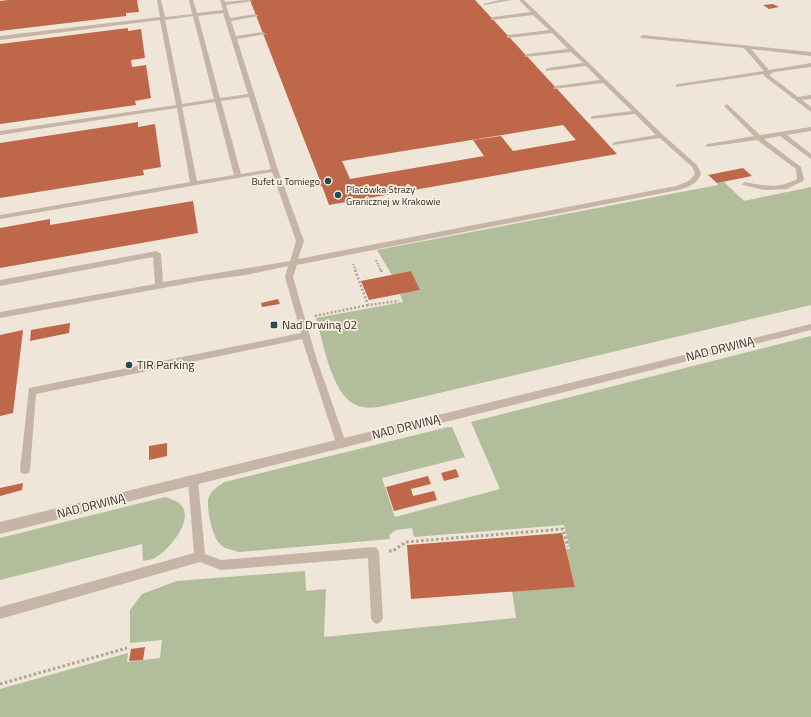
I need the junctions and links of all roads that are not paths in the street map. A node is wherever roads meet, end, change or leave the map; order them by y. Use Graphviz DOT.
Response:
graph roads {
  1 [pos="159,0"];
  2 [pos="191,0"];
  3 [pos="510,0"];
  4 [pos="521,0"];
  5 [pos="250,1"];
  6 [pos="223,2"];
  7 [pos="485,4"];
  8 [pos="226,11"];
  9 [pos="534,13"];
  10 [pos="195,14"];
  11 [pos="256,16"];
  12 [pos="162,18"];
  13 [pos="493,19"];
  14 [pos="228,20"];
  15 [pos="553,31"];
  16 [pos="263,34"];
  17 [pos="509,37"];
  18 [pos="643,37"];
  19 [pos="0,38"];
  20 [pos="234,38"];
  21 [pos="746,47"];
  22 [pos="572,50"];
  23 [pos="811,54"];
  24 [pos="527,56"];
  25 [pos="587,64"];
  26 [pos="810,66"];
  27 [pos="548,70"];
  28 [pos="768,72"];
  29 [pos="604,81"];
  30 [pos="678,86"];
  31 [pos="556,88"];
  32 [pos="252,95"];
  33 [pos="811,97"];
  34 [pos="797,99"];
  35 [pos="218,100"];
  36 [pos="178,106"];
  37 [pos="727,106"];
  38 [pos="811,110"];
  39 [pos="636,112"];
  40 [pos="593,118"];
  41 [pos="811,129"];
  42 [pos="0,133"];
  43 [pos="782,134"];
  44 [pos="661,136"];
  45 [pos="759,138"];
  46 [pos="615,144"];
  47 [pos="708,146"];
  48 [pos="811,157"];
  49 [pos="275,170"];
  50 [pos="238,177"];
  51 [pos="194,184"];
  52 [pos="745,184"];
  53 [pos="0,217"];
  54 [pos="293,262"];
  55 [pos="0,283"];
  56 [pos="159,286"];
  57 [pos="0,315"];
  58 [pos="811,326"];
  59 [pos="306,335"];
  60 [pos="341,443"];
  61 [pos="25,470"];
  62 [pos="193,480"];
  63 [pos="0,528"];
  64 [pos="200,557"];
  65 [pos="0,613"];
  66 [pos="377,618"];
  1 -- 12 [label="lane"];
  2 -- 10 [label="lane"];
  3 -- 7 [label="lane"];
  4 -- 9 [label="lane"];
  5 -- 6 [label="lane"];
  6 -- 8 [label="lane"];
  8 -- 10 [label="lane"];
  8 -- 14 [label="lane"];
  9 -- 13 [label="lane"];
  9 -- 15 [label="lane"];
  10 -- 12 [label="lane"];
  10 -- 35 [label="lane"];
  11 -- 14 [label="lane"];
  12 -- 19 [label="lane"];
  12 -- 36 [label="lane"];
  14 -- 20 [label="lane"];
  15 -- 17 [label="lane"];
  15 -- 22 [label="lane"];
  16 -- 20 [label="lane"];
  18 -- 21 [label="lane"];
  20 -- 32 [label="lane"];
  21 -- 23 [label="lane"];
  21 -- 28 [label="lane"];
  22 -- 24 [label="lane"];
  22 -- 25 [label="lane"];
  25 -- 27 [label="lane"];
  25 -- 29 [label="lane"];
  26 -- 28 [label="lane"];
  28 -- 30 [label="lane"];
  28 -- 34 [label="lane"];
  29 -- 31 [label="lane"];
  29 -- 39 [label="lane"];
  32 -- 35 [label="lane"];
  32 -- 49 [label="lane"];
  33 -- 34 [label="lane"];
  34 -- 38 [label="lane"];
  35 -- 36 [label="lane"];
  35 -- 50 [label="lane"];
  36 -- 42 [label="lane"];
  36 -- 51 [label="lane"];
  37 -- 45 [label="lane"];
  39 -- 40 [label="lane"];
  39 -- 44 [label="lane"];
  41 -- 43 [label="lane"];
  43 -- 45 [label="lane"];
  43 -- 48 [label="lane"];
  44 -- 46 [label="lane"];
  44 -- 54 [label="lane"];
  45 -- 47 [label="lane"];
  45 -- 52 [label="lane"];
  49 -- 50 [label="lane"];
  49 -- 54 [label="lane"];
  50 -- 51 [label="lane"];
  51 -- 53 [label="lane"];
  54 -- 56 [label="lane"];
  54 -- 59 [label="lane"];
  55 -- 56 [label="lane"];
  56 -- 57 [label="lane"];
  58 -- 60 [label="street, NAD DRWINĄ"];
  59 -- 60 [label="lane"];
  59 -- 61 [label="lane"];
  60 -- 62 [label="street, NAD DRWINĄ"];
  62 -- 63 [label="street, NAD DRWINĄ"];
  62 -- 64 [label="lane"];
  64 -- 65 [label="lane"];
  64 -- 66 [label="lane"];
}
